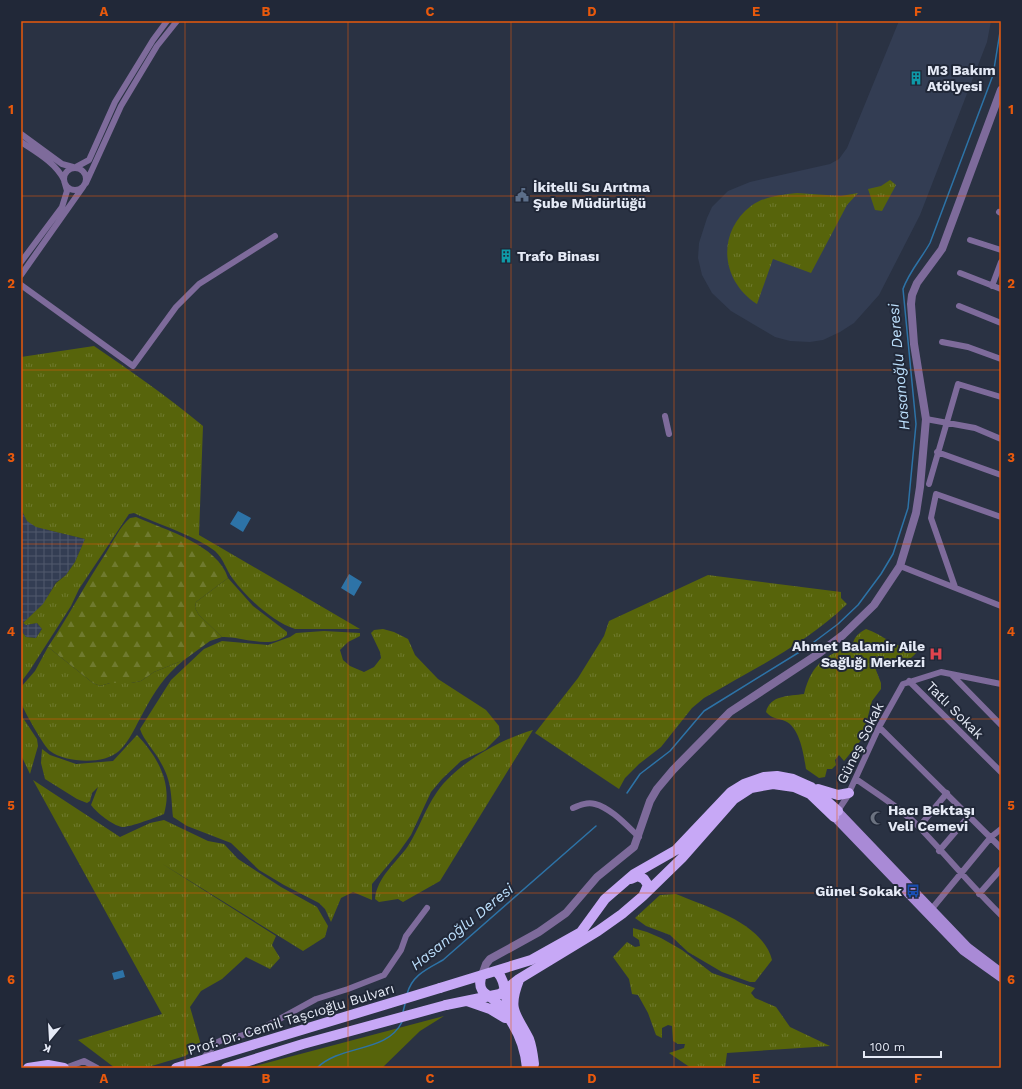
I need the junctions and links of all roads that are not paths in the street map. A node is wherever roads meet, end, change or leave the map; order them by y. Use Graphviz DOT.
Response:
graph roads {
  1 [pos="167,21"];
  2 [pos="176,21"];
  3 [pos="1001,90"];
  4 [pos="21,134"];
  5 [pos="21,142"];
  6 [pos="74,167"];
  7 [pos="64,182"];
  8 [pos="84,185"];
  9 [pos="275,236"];
  10 [pos="970,240"];
  11 [pos="1001,250"];
  12 [pos="21,262"];
  13 [pos="1001,262"];
  14 [pos="960,273"];
  15 [pos="21,275"];
  16 [pos="21,285"];
  17 [pos="992,286"];
  18 [pos="1001,289"];
  19 [pos="959,306"];
  20 [pos="1001,323"];
  21 [pos="942,342"];
  22 [pos="1001,359"];
  23 [pos="1001,397"];
  24 [pos="665,416"];
  25 [pos="926,419"];
  26 [pos="948,422"];
  27 [pos="669,434"];
  28 [pos="1001,439"];
  29 [pos="937,452"];
  30 [pos="1001,475"];
  31 [pos="928,484"];
  32 [pos="1001,517"];
  33 [pos="900,566"];
  34 [pos="955,587"];
  35 [pos="1001,606"];
  36 [pos="951,674"];
  37 [pos="909,681"];
  38 [pos="1001,684"];
  39 [pos="1001,725"];
  40 [pos="879,727"];
  41 [pos="1001,772"];
  42 [pos="856,779"];
  43 [pos="811,787"];
  44 [pos="849,793"];
  45 [pos="947,793"];
  46 [pos="573,808"];
  47 [pos="836,814"];
  48 [pos="969,816"];
  49 [pos="919,827"];
  50 [pos="1001,829"];
  51 [pos="638,837"];
  52 [pos="991,837"];
  53 [pos="1001,848"];
  54 [pos="939,851"];
  55 [pos="1001,869"];
  56 [pos="961,872"];
  57 [pos="617,889"];
  58 [pos="979,894"];
  59 [pos="643,896"];
  60 [pos="427,908"];
  61 [pos="930,911"];
  62 [pos="1001,915"];
  63 [pos="496,956"];
  64 [pos="496,972"];
  65 [pos="1001,972"];
  66 [pos="482,975"];
  67 [pos="1001,978"];
  68 [pos="519,979"];
  69 [pos="504,991"];
  70 [pos="489,996"];
  71 [pos="465,1001"];
  72 [pos="515,1022"];
  73 [pos="28,1068"];
  74 [pos="65,1068"];
  75 [pos="97,1068"];
  76 [pos="176,1068"];
  77 [pos="190,1068"];
  78 [pos="226,1068"];
  79 [pos="528,1068"];
  80 [pos="534,1068"];
  1 -- 6 [label="street"];
  2 -- 8 [label="street"];
  3 -- 25 [label="street"];
  4 -- 6 [label="street"];
  5 -- 7 [label="street"];
  6 -- 7 [label="street"];
  6 -- 8 [label="street"];
  7 -- 8 [label="street"];
  7 -- 12 [label="street"];
  8 -- 15 [label="street"];
  9 -- 16 [label="street"];
  10 -- 11 [label="street"];
  13 -- 17 [label="street"];
  14 -- 17 [label="street"];
  17 -- 18 [label="street"];
  19 -- 20 [label="street"];
  21 -- 22 [label="street"];
  23 -- 26 [label="street"];
  24 -- 27 [label="street"];
  25 -- 26 [label="street"];
  25 -- 33 [label="street"];
  26 -- 28 [label="street"];
  26 -- 29 [label="street"];
  29 -- 30 [label="street"];
  29 -- 31 [label="street"];
  32 -- 34 [label="street"];
  33 -- 34 [label="street"];
  33 -- 51 [label="street"];
  34 -- 35 [label="street"];
  36 -- 37 [label="street"];
  36 -- 38 [label="street"];
  36 -- 39 [label="street"];
  37 -- 40 [label="street, Güneş Sokak"];
  37 -- 41 [label="street, Tatlı Sokak"];
  40 -- 42 [label="street, Güneş Sokak"];
  40 -- 45 [label="street"];
  42 -- 44 [label="street, Güneş Sokak"];
  42 -- 49 [label="street"];
  43 -- 44 [label="main road"];
  43 -- 47 [label="main road"];
  43 -- 57 [label="main road"];
  44 -- 47 [label="street, Güneş Sokak"];
  45 -- 48 [label="street"];
  45 -- 49 [label="street"];
  46 -- 51 [label="street"];
  47 -- 59 [label="main road"];
  47 -- 61 [label="main road"];
  48 -- 52 [label="street"];
  48 -- 54 [label="street"];
  49 -- 54 [label="street"];
  50 -- 52 [label="street"];
  51 -- 63 [label="street"];
  52 -- 53 [label="street"];
  52 -- 56 [label="street"];
  54 -- 56 [label="street"];
  55 -- 58 [label="street"];
  56 -- 58 [label="street"];
  56 -- 61 [label="street"];
  57 -- 59 [label="main road"];
  57 -- 64 [label="main road"];
  58 -- 62 [label="street"];
  59 -- 68 [label="main road"];
  60 -- 77 [label="street"];
  61 -- 65 [label="main road"];
  61 -- 67 [label="main road"];
  63 -- 64 [label="street"];
  63 -- 66 [label="street"];
  64 -- 66 [label="main road"];
  64 -- 69 [label="main road"];
  66 -- 70 [label="main road"];
  66 -- 76 [label="main road, Prof. Dr. Cemil Taşcıoğlu Bulvarı, bridge"];
  68 -- 69 [label="main road"];
  68 -- 72 [label="main road"];
  69 -- 70 [label="main road"];
  69 -- 72 [label="main road"];
  70 -- 71 [label="main road, Prof. Dr. Cemil Taşcıoğlu Bulvarı"];
  70 -- 72 [label="main road"];
  71 -- 72 [label="main road"];
  71 -- 78 [label="main road, Prof. Dr. Cemil Taşcıoğlu Bulvarı, bridge"];
  72 -- 79 [label="main road"];
  72 -- 80 [label="main road"];
  73 -- 74 [label="main road"];
  74 -- 75 [label="street"];
}
